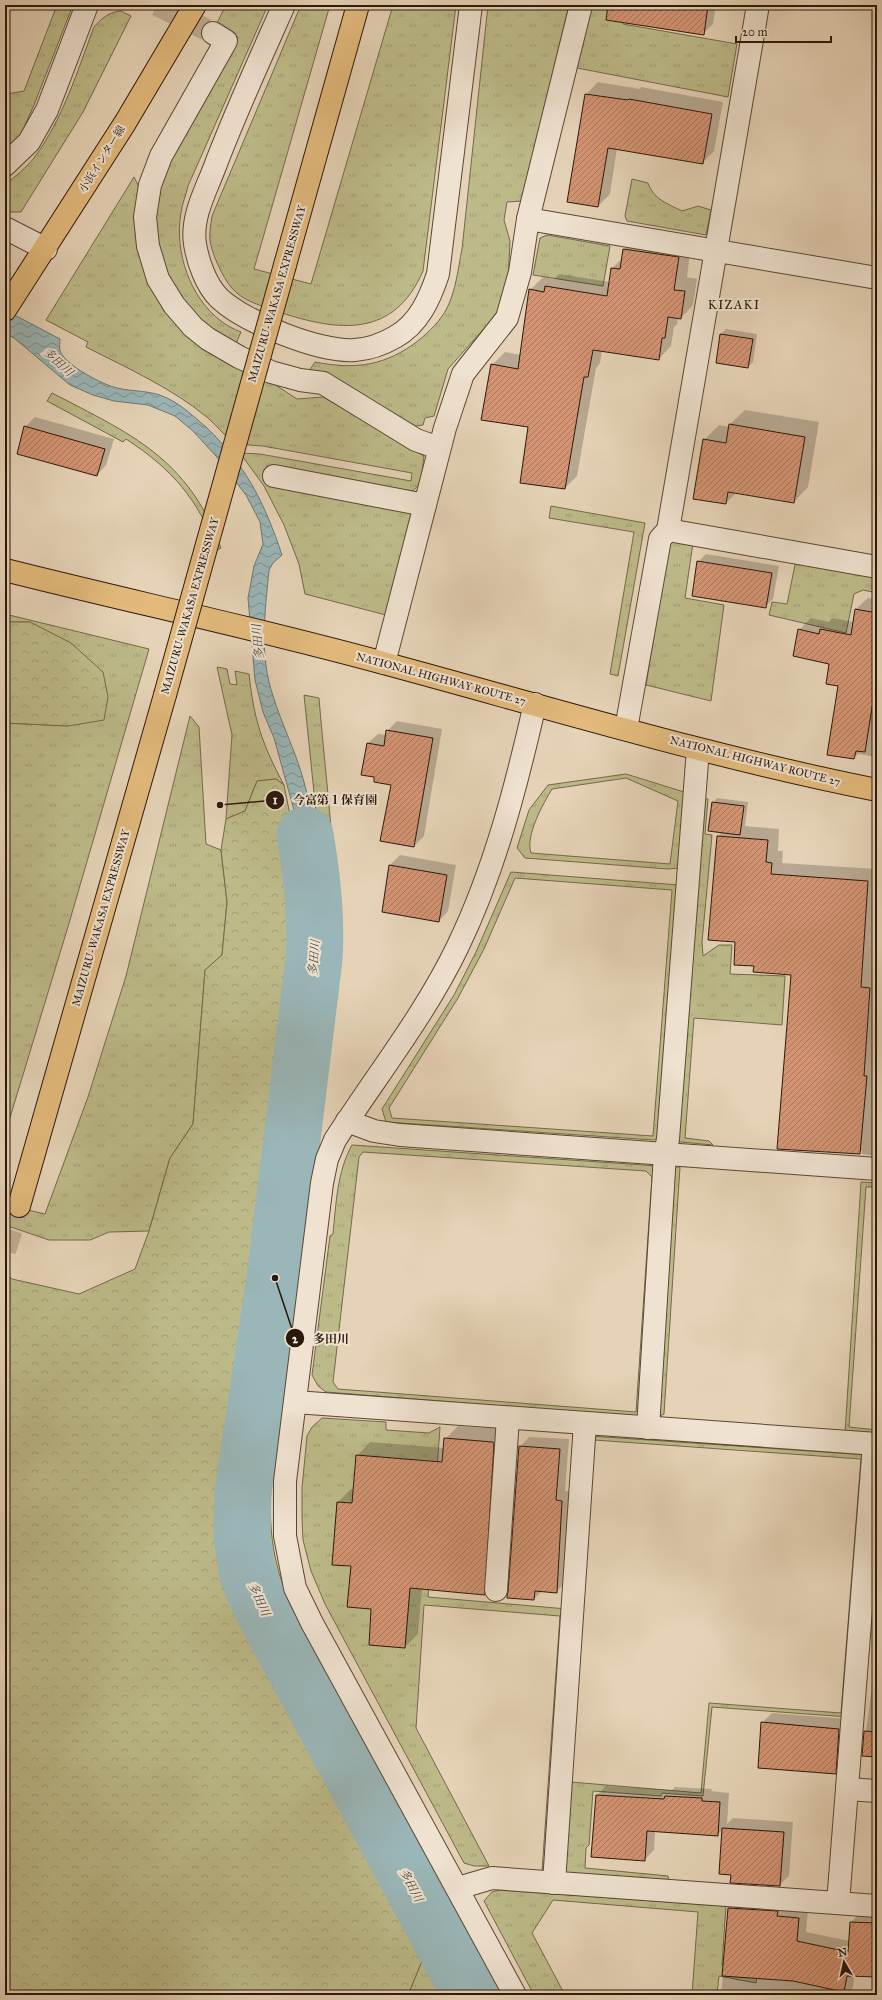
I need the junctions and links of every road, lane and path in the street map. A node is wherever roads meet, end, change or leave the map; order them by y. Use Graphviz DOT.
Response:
graph roads {
  1 [pos="87,5"];
  2 [pos="196,5"];
  3 [pos="284,5"];
  4 [pos="358,5"];
  5 [pos="470,5"];
  6 [pos="581,5"];
  7 [pos="758,5"];
  8 [pos="213,33"];
  9 [pos="5,165"];
  10 [pos="528,219"];
  11 [pos="5,228"];
  12 [pos="46,249"];
  13 [pos="716,251"];
  14 [pos="877,278"];
  15 [pos="9,304"];
  16 [pos="439,448"];
  17 [pos="274,476"];
  18 [pos="425,505"];
  19 [pos="668,530"];
  20 [pos="877,567"];
  21 [pos="5,570"];
  22 [pos="384,663"];
  23 [pos="535,704"];
  24 [pos="626,729"];
  25 [pos="698,749"];
  26 [pos="877,790"];
  27 [pos="347,1121"];
  28 [pos="665,1154"];
  29 [pos="877,1169"];
  30 [pos="19,1206"];
  31 [pos="295,1402"];
  32 [pos="508,1418"];
  33 [pos="585,1423"];
  34 [pos="648,1428"];
  35 [pos="876,1444"];
  36 [pos="496,1590"];
  37 [pos="869,1622"];
  38 [pos="847,1789"];
  39 [pos="877,1791"];
  40 [pos="554,1884"];
  41 [pos="458,1888"];
  42 [pos="838,1903"];
  43 [pos="877,1906"];
  44 [pos="515,1995"];
  1 -- 9 [label="street"];
  2 -- 12 [label="main road, 小浜インター線"];
  3 -- 5 [label="street"];
  4 -- 30 [label="main road, MAIZURU-WAKASA EXPRESSWAY, bridge"];
  6 -- 10 [label="street"];
  7 -- 13 [label="street"];
  8 -- 16 [label="street"];
  10 -- 13 [label="street"];
  10 -- 16 [label="street"];
  11 -- 12 [label="street"];
  12 -- 15 [label="main road, 小浜インター線"];
  13 -- 14 [label="street"];
  13 -- 19 [label="street"];
  16 -- 18 [label="street"];
  17 -- 18 [label="street"];
  18 -- 22 [label="street"];
  19 -- 20 [label="street"];
  19 -- 24 [label="street"];
  21 -- 22 [label="main road, NATIONAL HIGHWAY ROUTE 27"];
  22 -- 23 [label="main road, NATIONAL HIGHWAY ROUTE 27"];
  23 -- 24 [label="main road, NATIONAL HIGHWAY ROUTE 27"];
  23 -- 27 [label="street"];
  24 -- 25 [label="main road, NATIONAL HIGHWAY ROUTE 27"];
  25 -- 26 [label="main road, NATIONAL HIGHWAY ROUTE 27"];
  25 -- 28 [label="street"];
  27 -- 28 [label="street"];
  27 -- 31 [label="street"];
  28 -- 29 [label="street"];
  28 -- 34 [label="street"];
  31 -- 32 [label="street"];
  31 -- 41 [label="street"];
  32 -- 33 [label="street"];
  32 -- 36 [label="street"];
  33 -- 34 [label="street"];
  33 -- 40 [label="street"];
  34 -- 35 [label="street"];
  35 -- 37 [label="street"];
  37 -- 38 [label="street"];
  38 -- 39 [label="street"];
  38 -- 42 [label="street"];
  40 -- 41 [label="street"];
  40 -- 42 [label="street"];
  41 -- 44 [label="street"];
  42 -- 43 [label="street"];
}
